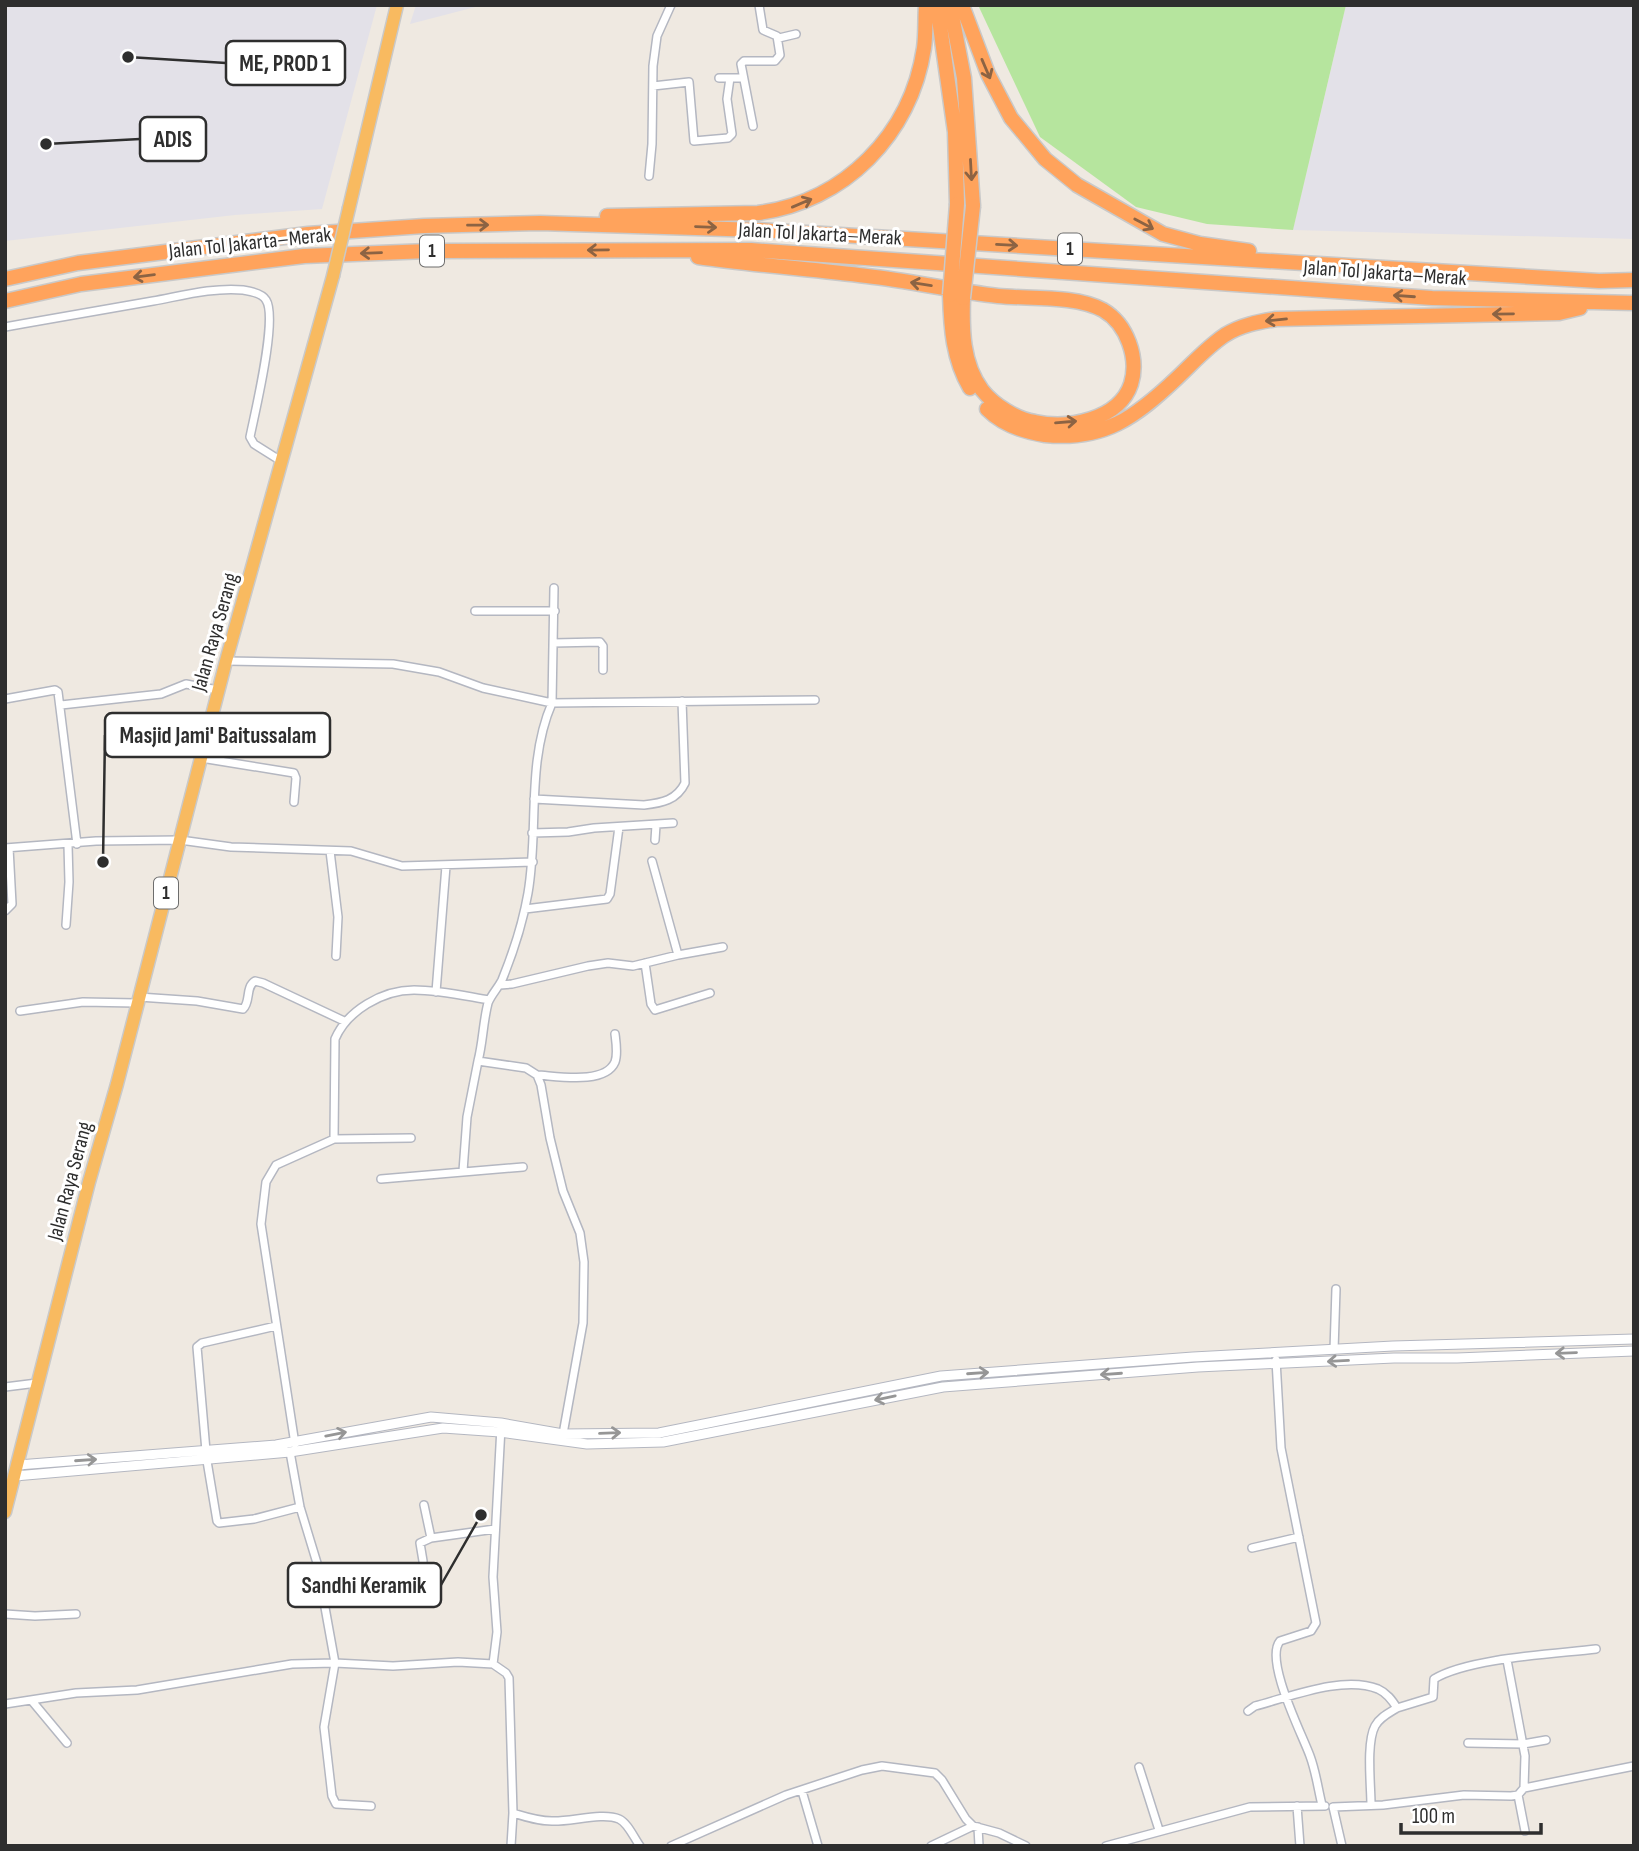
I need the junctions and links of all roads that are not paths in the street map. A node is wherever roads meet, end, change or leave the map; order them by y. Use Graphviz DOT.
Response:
graph roads {
  1 [pos="671,5"];
  2 [pos="759,5"];
  3 [pos="926,5"];
  4 [pos="937,5"];
  5 [pos="950,5"];
  6 [pos="962,5"];
  7 [pos="396,6"];
  8 [pos="796,34"];
  9 [pos="779,38"];
  10 [pos="719,78"];
  11 [pos="730,78"];
  12 [pos="743,78"];
  13 [pos="653,86"];
  14 [pos="753,126"];
  15 [pos="649,176"];
  16 [pos="540,223"];
  17 [pos="640,249"];
  18 [pos="5,279"];
  19 [pos="1634,280"];
  20 [pos="1599,281"];
  21 [pos="957,296"];
  22 [pos="5,301"];
  23 [pos="1634,303"];
  24 [pos="1595,304"];
  25 [pos="5,327"];
  26 [pos="281,461"];
  27 [pos="554,587"];
  28 [pos="475,611"];
  29 [pos="555,611"];
  30 [pos="554,643"];
  31 [pos="226,661"];
  32 [pos="603,670"];
  33 [pos="218,690"];
  34 [pos="5,699"];
  35 [pos="815,700"];
  36 [pos="682,701"];
  37 [pos="552,702"];
  38 [pos="61,705"];
  39 [pos="201,758"];
  40 [pos="534,799"];
  41 [pos="294,802"];
  42 [pos="673,823"];
  43 [pos="656,825"];
  44 [pos="619,827"];
  45 [pos="532,833"];
  46 [pos="180,839"];
  47 [pos="656,840"];
  48 [pos="78,844"];
  49 [pos="68,845"];
  50 [pos="7,848"];
  51 [pos="330,851"];
  52 [pos="652,861"];
  53 [pos="533,862"];
  54 [pos="446,866"];
  55 [pos="526,909"];
  56 [pos="5,911"];
  57 [pos="66,925"];
  58 [pos="723,947"];
  59 [pos="678,955"];
  60 [pos="336,956"];
  61 [pos="645,963"];
  62 [pos="500,985"];
  63 [pos="436,992"];
  64 [pos="710,993"];
  65 [pos="137,1000"];
  66 [pos="489,1000"];
  67 [pos="20,1011"];
  68 [pos="344,1021"];
  69 [pos="615,1034"];
  70 [pos="478,1061"];
  71 [pos="537,1075"];
  72 [pos="411,1138"];
  73 [pos="334,1139"];
  74 [pos="523,1167"];
  75 [pos="463,1171"];
  76 [pos="381,1179"];
  77 [pos="1336,1289"];
  78 [pos="276,1326"];
  79 [pos="1634,1339"];
  80 [pos="1334,1350"];
  81 [pos="1634,1351"];
  82 [pos="1275,1353"];
  83 [pos="1276,1364"];
  84 [pos="37,1383"];
  85 [pos="5,1387"];
  86 [pos="410,1420"];
  87 [pos="501,1428"];
  88 [pos="411,1431"];
  89 [pos="563,1434"];
  90 [pos="294,1449"];
  91 [pos="207,1456"];
  92 [pos="16,1471"];
  93 [pos="424,1505"];
  94 [pos="300,1507"];
  95 [pos="5,1512"];
  96 [pos="495,1529"];
  97 [pos="1299,1537"];
  98 [pos="432,1538"];
  99 [pos="1252,1548"];
  100 [pos="423,1561"];
  101 [pos="5,1614"];
  102 [pos="76,1614"];
  103 [pos="1596,1649"];
  104 [pos="1507,1660"];
  105 [pos="335,1663"];
  106 [pos="493,1664"];
  107 [pos="1287,1698"];
  108 [pos="32,1701"];
  109 [pos="5,1704"];
  110 [pos="1397,1708"];
  111 [pos="1248,1711"];
  112 [pos="1546,1740"];
  113 [pos="67,1743"];
  114 [pos="1468,1743"];
  115 [pos="1523,1744"];
  116 [pos="1634,1766"];
  117 [pos="1139,1767"];
  118 [pos="802,1791"];
  119 [pos="1521,1792"];
  120 [pos="1322,1805"];
  121 [pos="1371,1805"];
  122 [pos="371,1806"];
  123 [pos="1297,1806"];
  124 [pos="1333,1807"];
  125 [pos="513,1813"];
  126 [pos="976,1826"];
  127 [pos="1159,1830"];
  128 [pos="1525,1831"];
  129 [pos="511,1846"];
  130 [pos="640,1846"];
  131 [pos="671,1846"];
  132 [pos="818,1846"];
  133 [pos="932,1846"];
  134 [pos="979,1846"];
  135 [pos="1026,1846"];
  136 [pos="1106,1846"];
  137 [pos="1300,1846"];
  138 [pos="1342,1846"];
  1 -- 13 [label="street"];
  2 -- 9 [label="street"];
  16 -- 3 [label="highway, one-way"];
  4 -- 21 [label="highway, bridge"];
  5 -- 21 [label="highway, one-way, bridge"];
  6 -- 20 [label="highway, one-way"];
  7 -- 26 [label="highway, Jalan Raya Serang / 1, bridge"];
  8 -- 9 [label="street"];
  9 -- 12 [label="street"];
  10 -- 11 [label="street"];
  11 -- 12 [label="street"];
  11 -- 13 [label="street"];
  12 -- 14 [label="street"];
  13 -- 15 [label="street"];
  18 -- 16 [label="highway, Jalan Tol Jakarta–Merak / 1, one-way"];
  16 -- 20 [label="highway, Jalan Tol Jakarta–Merak / 1, one-way"];
  21 -- 17 [label="highway, one-way"];
  17 -- 22 [label="highway, Jalan Tol Jakarta–Merak / 1, one-way"];
  24 -- 17 [label="highway, Jalan Tol Jakarta–Merak / 1, one-way"];
  19 -- 20 [label="highway, Jalan Tol Jakarta–Merak / 1"];
  24 -- 21 [label="highway, one-way"];
  23 -- 24 [label="highway, Jalan Tol Jakarta–Merak / 1"];
  25 -- 26 [label="street"];
  26 -- 31 [label="highway, Jalan Raya Serang / 1"];
  27 -- 29 [label="street"];
  28 -- 29 [label="street"];
  29 -- 30 [label="street"];
  30 -- 32 [label="street"];
  30 -- 37 [label="street"];
  31 -- 33 [label="highway, Jalan Raya Serang / 1"];
  31 -- 37 [label="street"];
  33 -- 38 [label="street"];
  33 -- 39 [label="highway, Jalan Raya Serang / 1"];
  34 -- 38 [label="street"];
  35 -- 36 [label="street"];
  36 -- 37 [label="street"];
  36 -- 40 [label="street"];
  37 -- 40 [label="street"];
  38 -- 48 [label="street"];
  39 -- 41 [label="street"];
  39 -- 46 [label="highway, Jalan Raya Serang / 1"];
  40 -- 45 [label="street"];
  42 -- 43 [label="street"];
  43 -- 44 [label="street"];
  43 -- 47 [label="street"];
  44 -- 45 [label="street"];
  44 -- 55 [label="street"];
  45 -- 53 [label="street"];
  46 -- 48 [label="street"];
  46 -- 51 [label="street"];
  46 -- 65 [label="highway, Jalan Raya Serang / 1"];
  48 -- 49 [label="street"];
  49 -- 50 [label="street"];
  49 -- 57 [label="street"];
  50 -- 56 [label="street"];
  51 -- 54 [label="street"];
  51 -- 60 [label="street"];
  52 -- 59 [label="street"];
  53 -- 54 [label="street"];
  53 -- 55 [label="street"];
  54 -- 63 [label="street"];
  55 -- 62 [label="street"];
  58 -- 59 [label="street"];
  59 -- 61 [label="street"];
  61 -- 62 [label="street"];
  61 -- 64 [label="street"];
  62 -- 66 [label="street"];
  63 -- 66 [label="street"];
  63 -- 68 [label="street"];
  65 -- 67 [label="street"];
  65 -- 68 [label="street"];
  65 -- 84 [label="highway, Jalan Raya Serang / 1"];
  66 -- 70 [label="street"];
  68 -- 73 [label="street"];
  69 -- 71 [label="street"];
  70 -- 71 [label="street"];
  70 -- 75 [label="street"];
  71 -- 89 [label="street"];
  72 -- 73 [label="street"];
  73 -- 78 [label="street"];
  74 -- 75 [label="street"];
  75 -- 76 [label="street"];
  77 -- 80 [label="street"];
  78 -- 90 [label="street"];
  78 -- 91 [label="street"];
  79 -- 80 [label="street"];
  80 -- 82 [label="street"];
  81 -- 83 [label="street, one-way"];
  82 -- 83 [label="street"];
  89 -- 82 [label="street, one-way"];
  83 -- 87 [label="street, one-way"];
  83 -- 97 [label="street"];
  84 -- 85 [label="street"];
  84 -- 92 [label="highway, Jalan Raya Serang / 1"];
  86 -- 87 [label="street"];
  86 -- 88 [label="street"];
  90 -- 86 [label="street, one-way"];
  87 -- 88 [label="street"];
  87 -- 89 [label="street"];
  87 -- 96 [label="street"];
  88 -- 90 [label="street"];
  90 -- 91 [label="street"];
  90 -- 94 [label="street"];
  91 -- 92 [label="street"];
  91 -- 94 [label="street"];
  92 -- 95 [label="highway, Jalan Raya Serang / 1"];
  93 -- 98 [label="street"];
  94 -- 105 [label="street"];
  96 -- 98 [label="street"];
  96 -- 106 [label="street"];
  97 -- 99 [label="street"];
  97 -- 107 [label="street"];
  98 -- 100 [label="street"];
  101 -- 102 [label="street"];
  103 -- 104 [label="street"];
  104 -- 110 [label="street"];
  104 -- 115 [label="street"];
  105 -- 106 [label="street"];
  105 -- 108 [label="street"];
  105 -- 122 [label="street"];
  106 -- 125 [label="street"];
  107 -- 110 [label="street"];
  107 -- 111 [label="street"];
  107 -- 120 [label="street"];
  108 -- 109 [label="street"];
  108 -- 113 [label="street"];
  110 -- 121 [label="street"];
  112 -- 115 [label="street"];
  114 -- 115 [label="street"];
  115 -- 119 [label="street"];
  116 -- 119 [label="street"];
  117 -- 127 [label="street"];
  118 -- 126 [label="street"];
  118 -- 131 [label="street"];
  118 -- 132 [label="street"];
  119 -- 121 [label="street"];
  119 -- 128 [label="street"];
  120 -- 123 [label="street"];
  120 -- 124 [label="street"];
  121 -- 124 [label="street"];
  123 -- 127 [label="street"];
  123 -- 137 [label="street"];
  124 -- 138 [label="street"];
  125 -- 129 [label="street"];
  125 -- 130 [label="street"];
  126 -- 133 [label="street"];
  126 -- 134 [label="street"];
  126 -- 135 [label="street"];
  127 -- 136 [label="street"];
}
